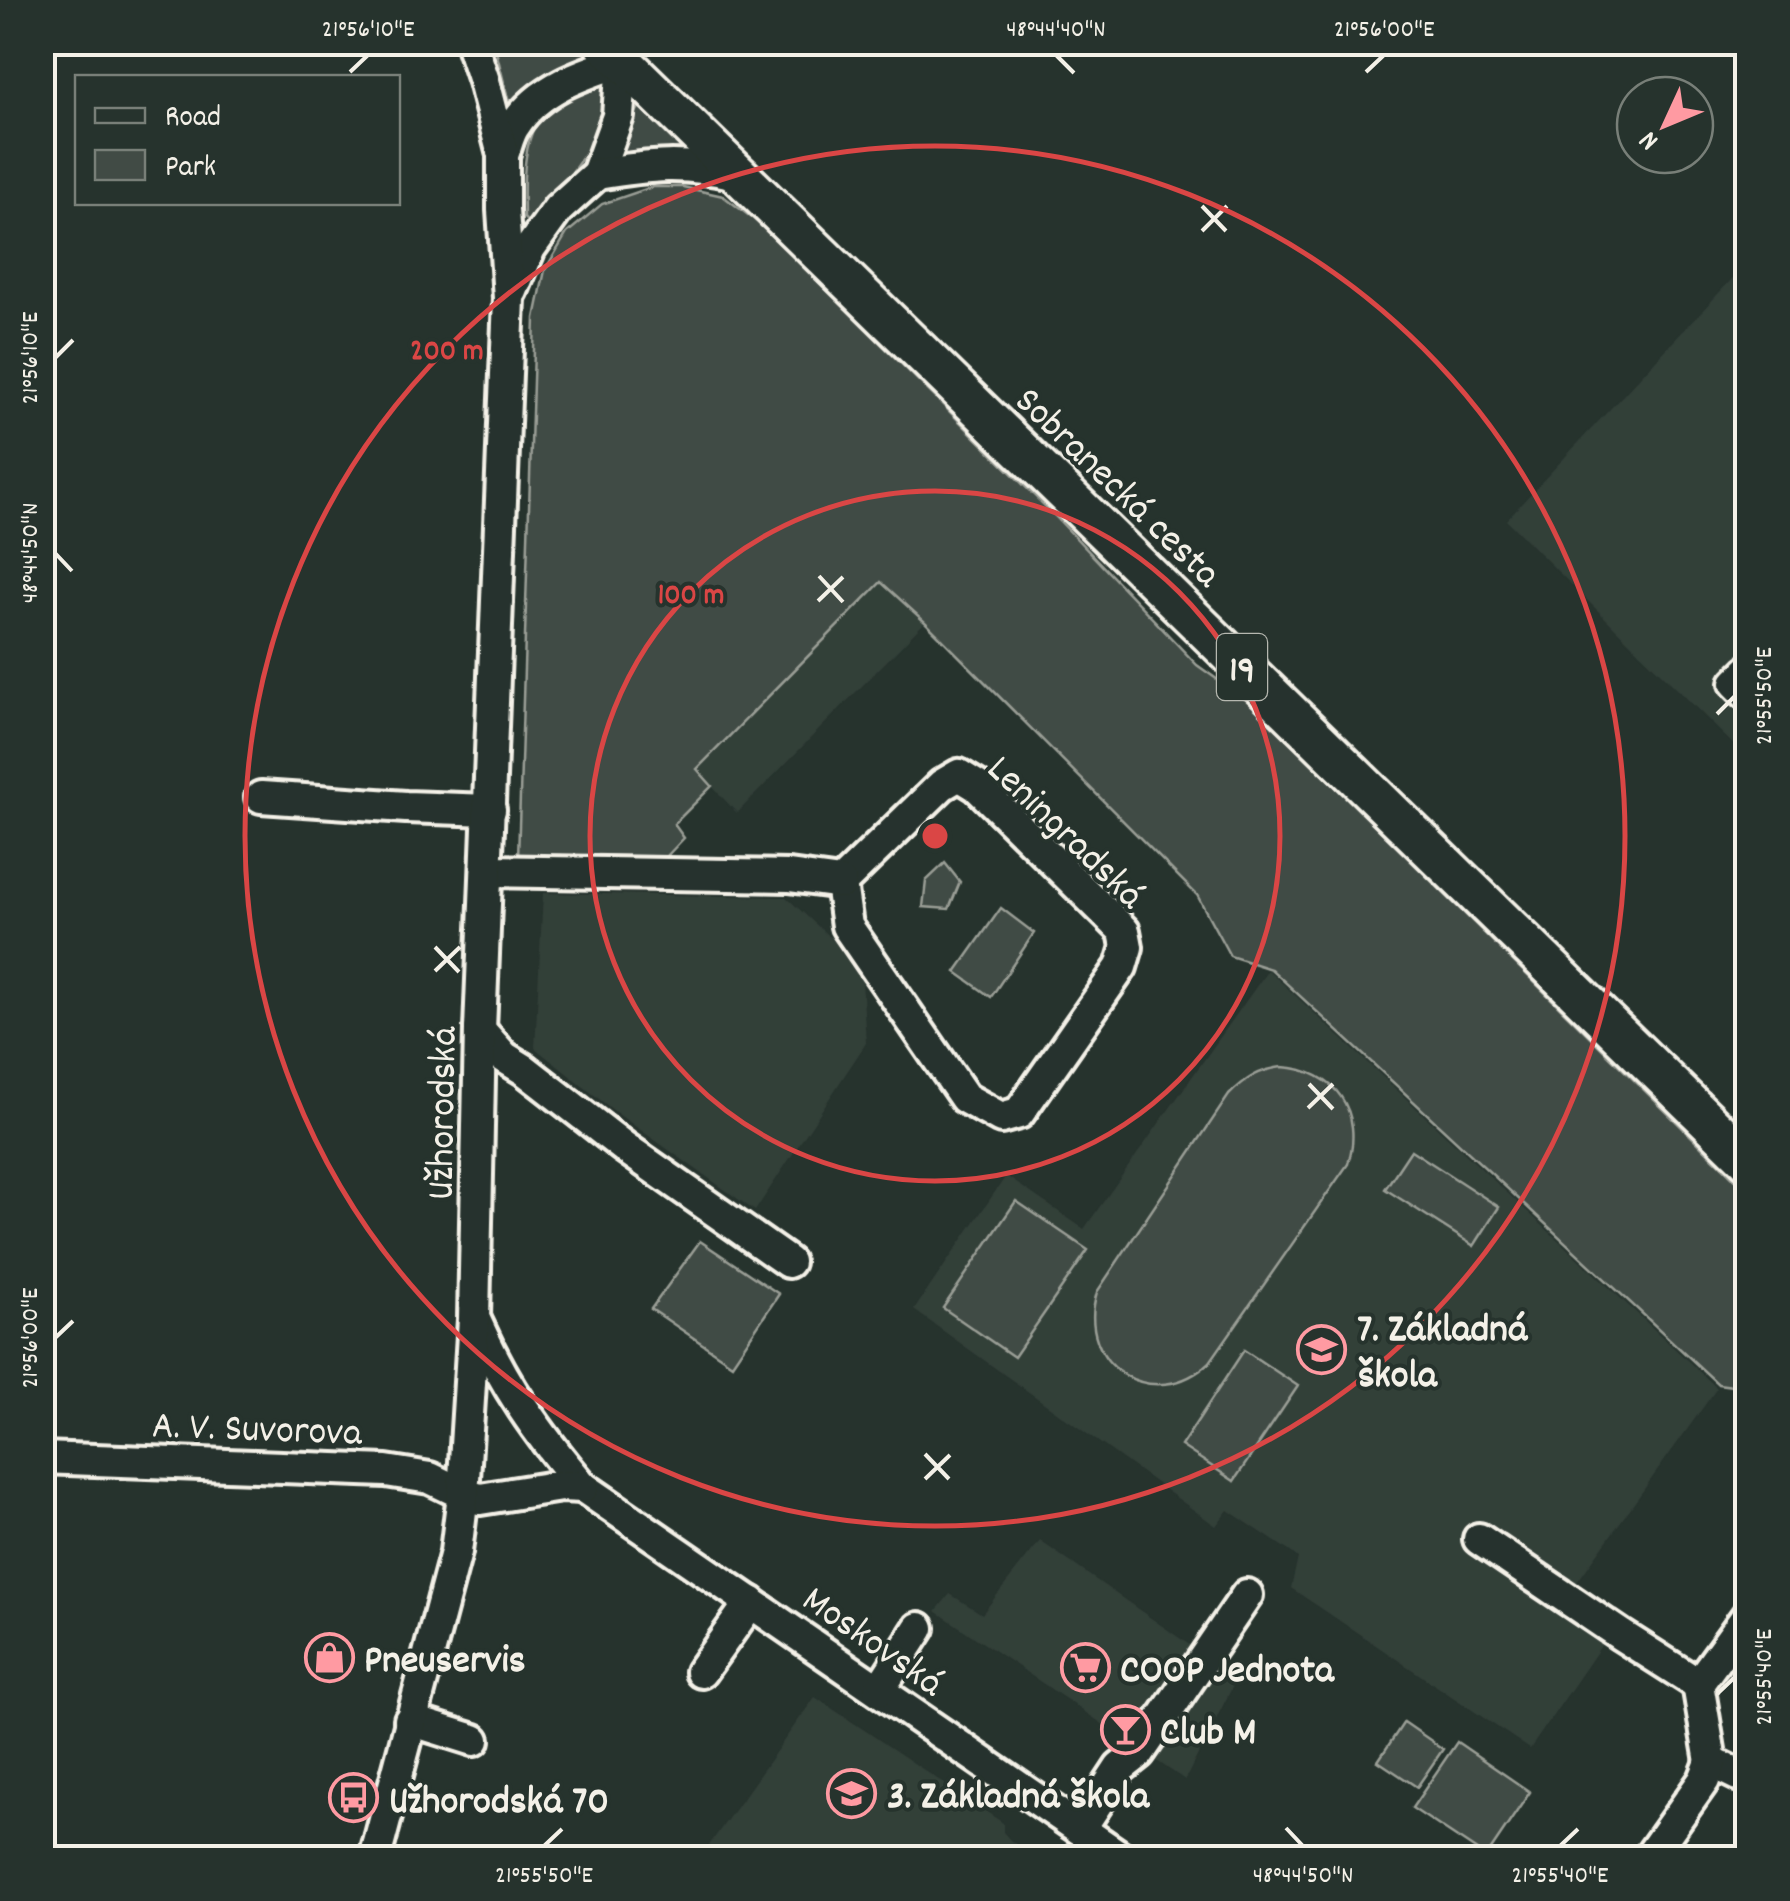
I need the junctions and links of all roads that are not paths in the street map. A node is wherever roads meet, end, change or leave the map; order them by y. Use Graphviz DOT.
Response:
graph roads {
  1 [pos="471,42"];
  2 [pos="612,52"];
  3 [pos="503,154"];
  4 [pos="597,174"];
  5 [pos="738,174"];
  6 [pos="509,298"];
  7 [pos="1748,671"];
  8 [pos="1748,694"];
  9 [pos="262,797"];
  10 [pos="490,810"];
  11 [pos="488,871"];
  12 [pos="841,883"];
  13 [pos="480,1030"];
  14 [pos="1748,1160"];
  15 [pos="788,1262"];
  16 [pos="474,1319"];
  17 [pos="42,1458"];
  18 [pos="582,1487"];
  19 [pos="463,1494"];
  20 [pos="1479,1539"];
  21 [pos="1247,1594"];
  22 [pos="751,1602"];
  23 [pos="1748,1615"];
  24 [pos="919,1628"];
  25 [pos="701,1672"];
  26 [pos="1698,1684"];
  27 [pos="879,1690"];
  28 [pos="410,1720"];
  29 [pos="474,1740"];
  30 [pos="1711,1762"];
  31 [pos="1748,1780"];
  32 [pos="1080,1829"];
  33 [pos="375,1858"];
  34 [pos="1122,1858"];
  35 [pos="1649,1858"];
  1 -- 3 [label="street, Užhorodská"];
  2 -- 3 [label="street, Užhorodská"];
  2 -- 4 [label="street, Užhorodská"];
  2 -- 5 [label="main road, Sobranecká cesta / 19"];
  3 -- 6 [label="street, Užhorodská"];
  4 -- 5 [label="street"];
  4 -- 6 [label="street, Užhorodská"];
  5 -- 14 [label="main road, Sobranecká cesta / 19"];
  6 -- 10 [label="street, Užhorodská"];
  7 -- 8 [label="street"];
  9 -- 10 [label="street"];
  10 -- 11 [label="street, Užhorodská"];
  11 -- 12 [label="street"];
  11 -- 13 [label="street, Užhorodská"];
  12 -- 12 [label="street, Leningradská"];
  13 -- 15 [label="street"];
  13 -- 16 [label="street, Užhorodská"];
  16 -- 18 [label="street, Moskovská"];
  16 -- 19 [label="street, Užhorodská"];
  17 -- 19 [label="street, A. V. Suvorova"];
  18 -- 19 [label="street"];
  18 -- 22 [label="street, Moskovská"];
  19 -- 28 [label="street, Užhorodská"];
  20 -- 26 [label="street"];
  21 -- 32 [label="street"];
  22 -- 25 [label="street"];
  22 -- 27 [label="street, Moskovská"];
  23 -- 26 [label="street"];
  24 -- 27 [label="street"];
  26 -- 30 [label="street"];
  27 -- 32 [label="street, Moskovská"];
  28 -- 29 [label="street"];
  28 -- 33 [label="street, Užhorodská"];
  30 -- 31 [label="street"];
  30 -- 35 [label="street"];
  32 -- 34 [label="street, Moskovská"];
}
